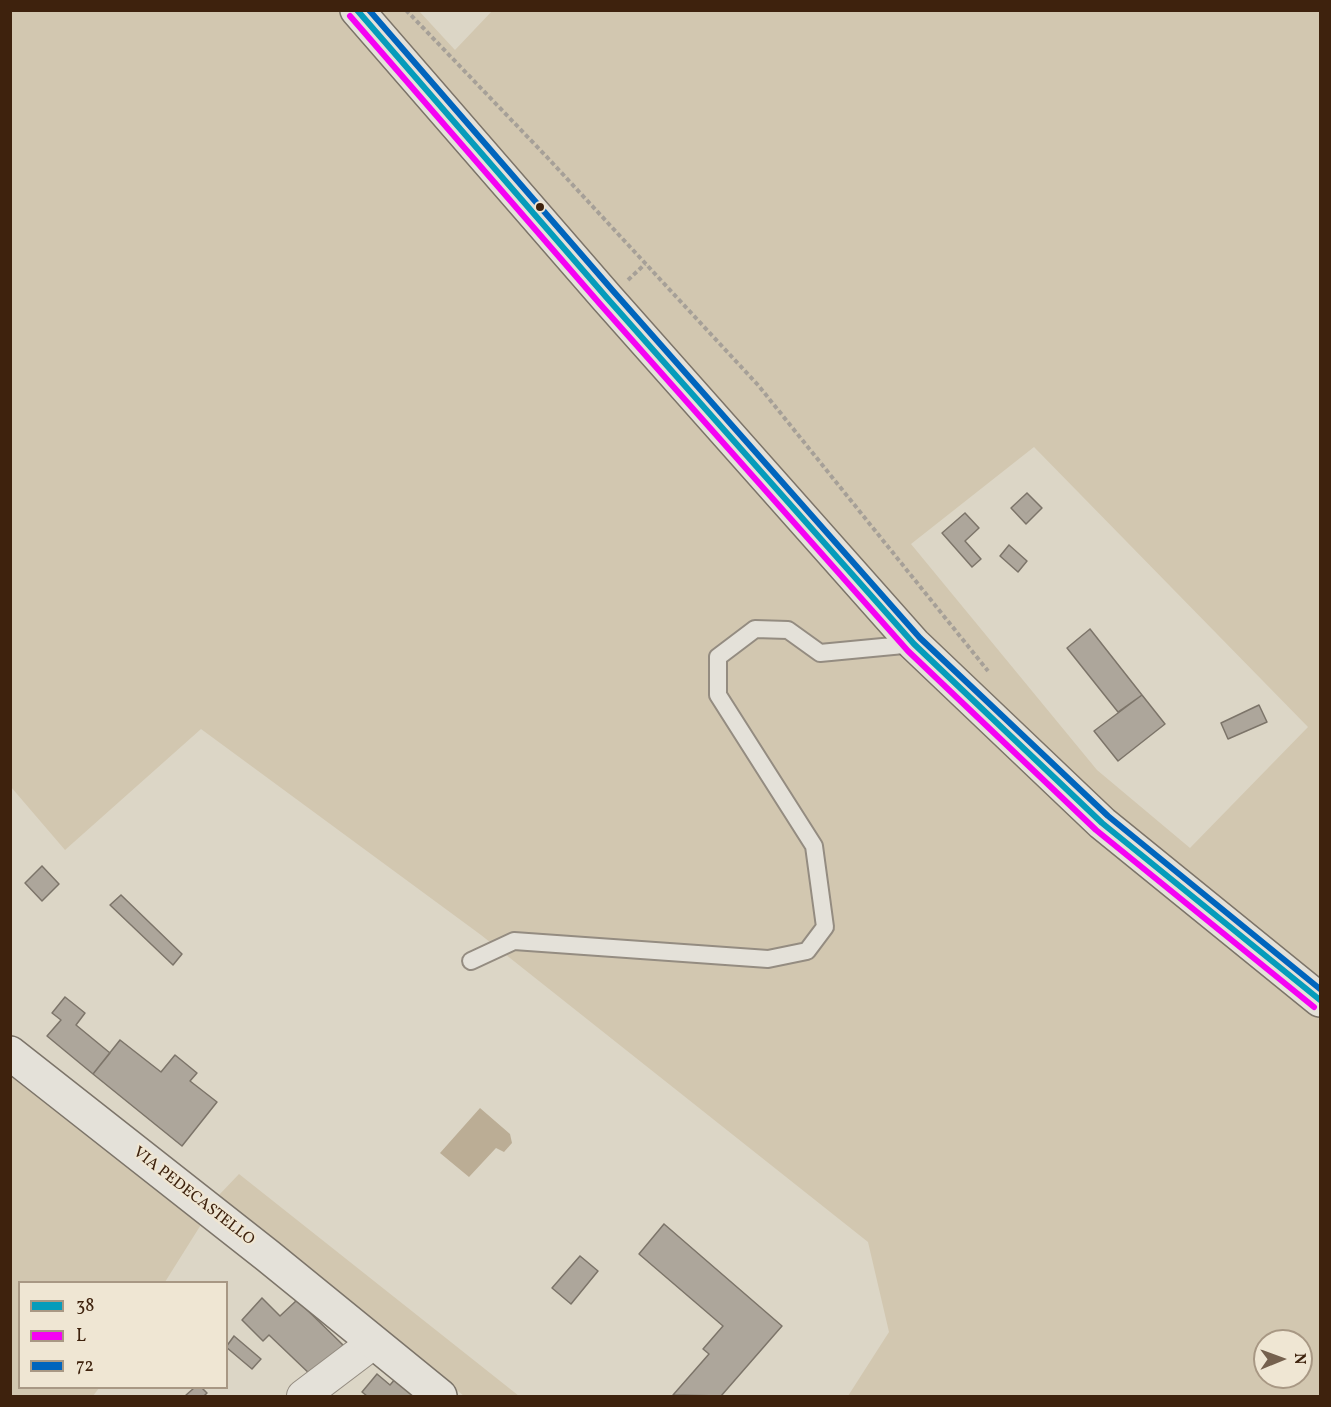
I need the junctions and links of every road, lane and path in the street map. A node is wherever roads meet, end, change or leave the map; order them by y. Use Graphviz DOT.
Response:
graph roads {
  1 [pos="357,10"];
  2 [pos="406,10"];
  3 [pos="914,644"];
  4 [pos="991,674"];
  5 [pos="471,961"];
  6 [pos="1320,1000"];
  7 [pos="10,1053"];
  8 [pos="373,1343"];
  9 [pos="303,1396"];
  10 [pos="440,1396"];
  1 -- 3 [label="main road"];
  2 -- 4 [label="path"];
  3 -- 5 [label="lane"];
  3 -- 6 [label="main road"];
  7 -- 8 [label="main road, VIA PEDECASTELLO"];
  8 -- 9 [label="street"];
  8 -- 10 [label="main road, VIA PEDECASTELLO"];
}
